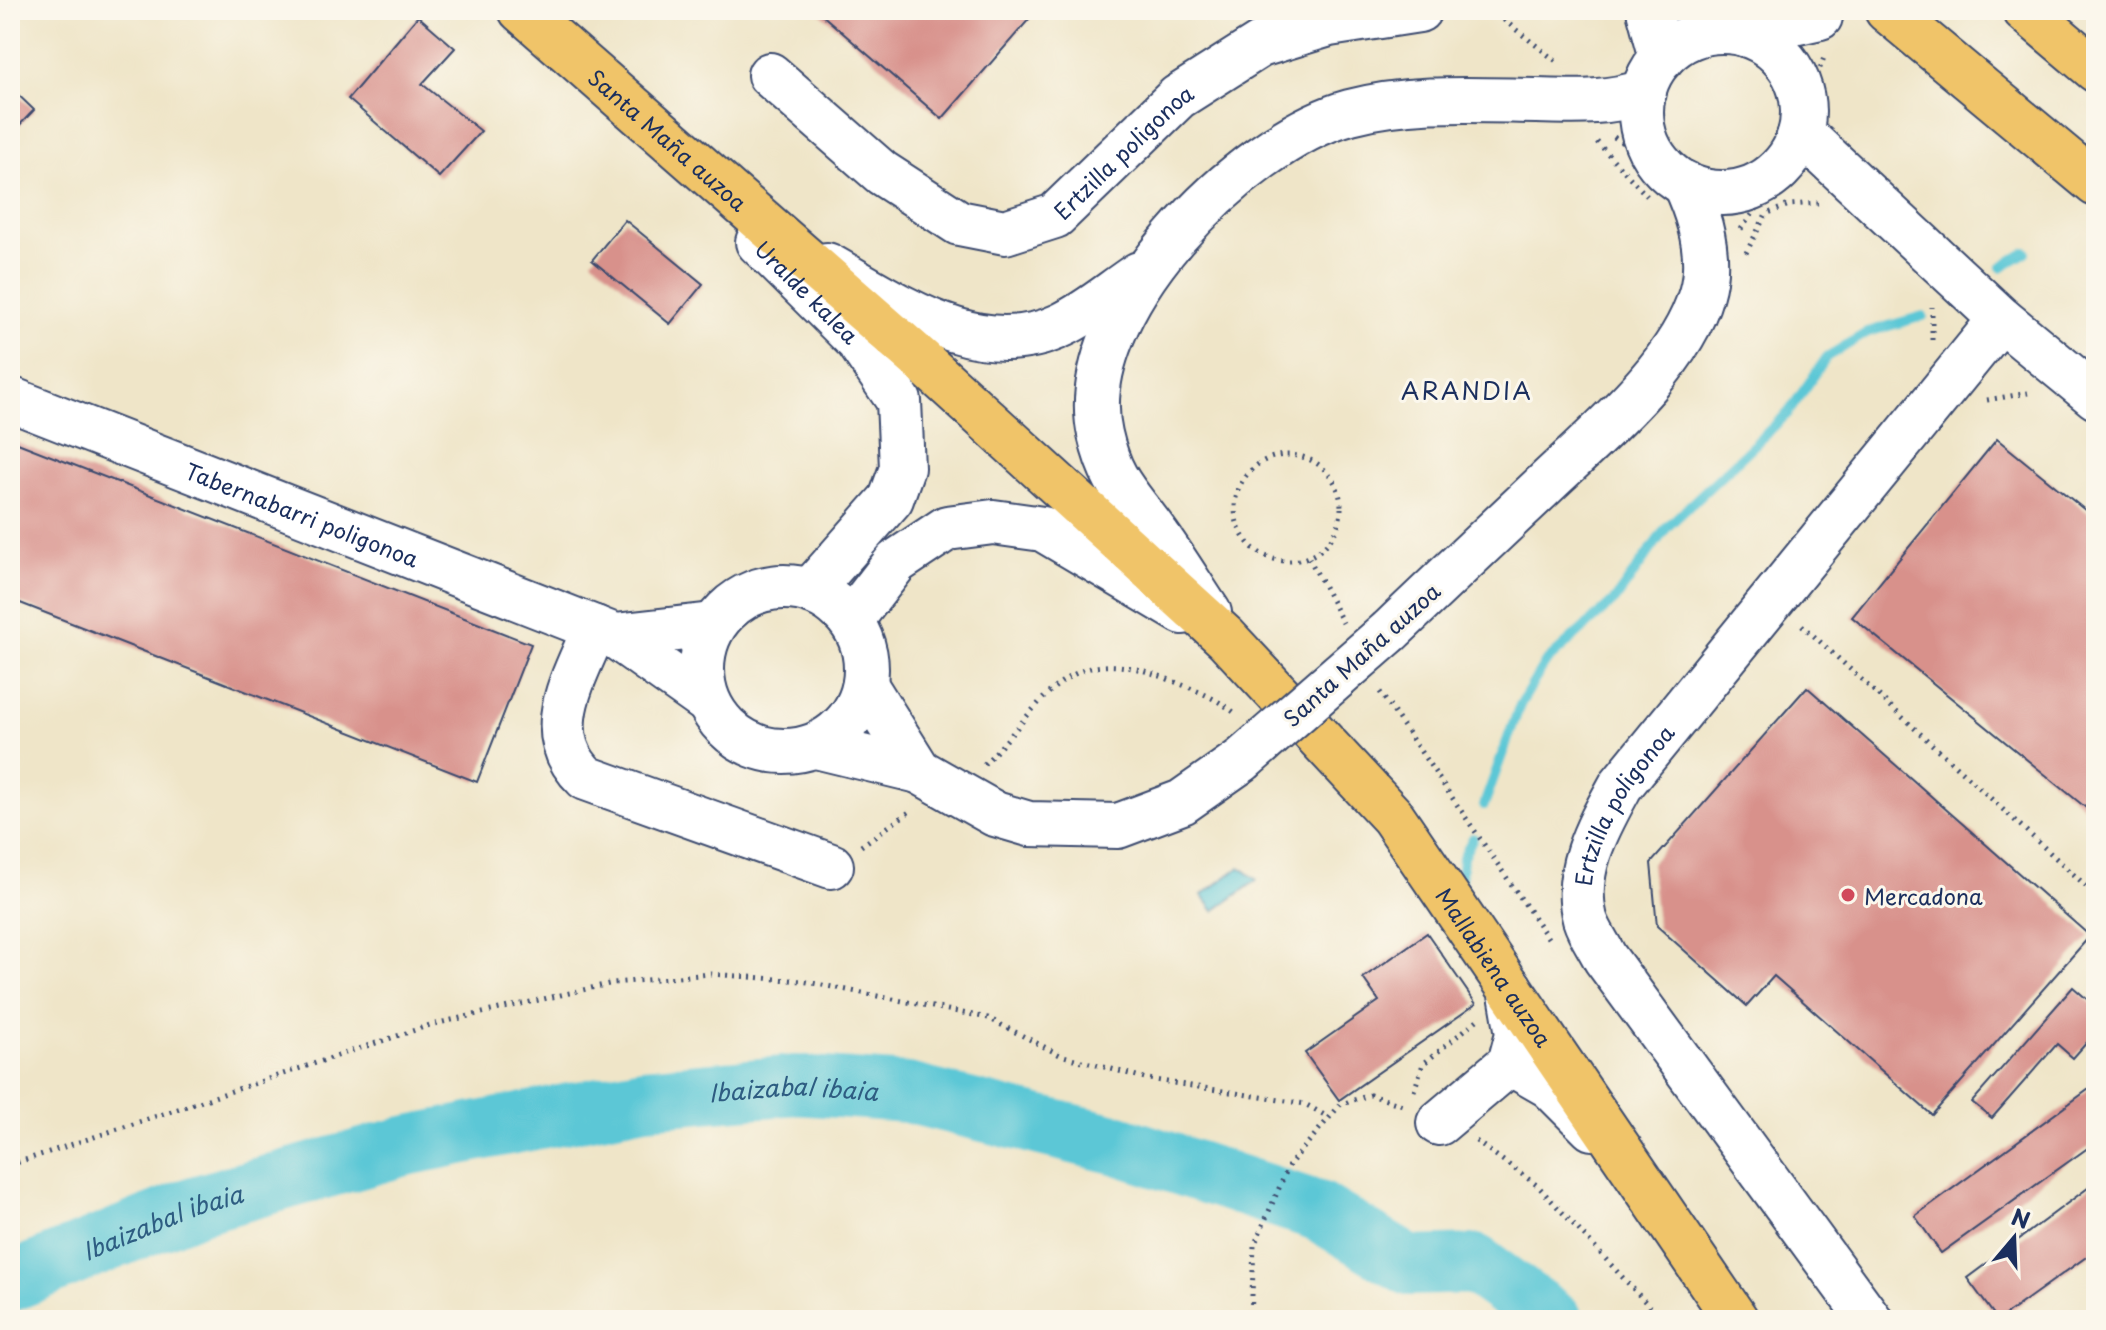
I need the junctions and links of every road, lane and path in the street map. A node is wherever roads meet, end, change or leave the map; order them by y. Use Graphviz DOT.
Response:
graph roads {
  1 [pos="1419,10"];
  2 [pos="1491,10"];
  3 [pos="1649,10"];
  4 [pos="1666,10"];
  5 [pos="1887,10"];
  6 [pos="2025,10"];
  7 [pos="535,22"];
  8 [pos="1724,34"];
  9 [pos="1827,48"];
  10 [pos="1563,66"];
  11 [pos="2096,70"];
  12 [pos="770,75"];
  13 [pos="1653,75"];
  14 [pos="1588,122"];
  15 [pos="1787,136"];
  16 [pos="1649,145"];
  17 [pos="2096,184"];
  18 [pos="1666,190"];
  19 [pos="1846,200"];
  20 [pos="789,243"];
  21 [pos="1745,255"];
  22 [pos="1148,269"];
  23 [pos="1705,279"];
  24 [pos="1931,300"];
  25 [pos="2001,319"];
  26 [pos="1931,346"];
  27 [pos="2096,397"];
  28 [pos="2039,398"];
  29 [pos="10,399"];
  30 [pos="1983,401"];
  31 [pos="1309,558"];
  32 [pos="810,591"];
  33 [pos="851,620"];
  34 [pos="1798,622"];
  35 [pos="713,625"];
  36 [pos="605,632"];
  37 [pos="1370,633"];
  38 [pos="1226,638"];
  39 [pos="865,685"];
  40 [pos="1378,686"];
  41 [pos="708,702"];
  42 [pos="1237,715"];
  43 [pos="816,746"];
  44 [pos="979,769"];
  45 [pos="919,788"];
  46 [pos="846,856"];
  47 [pos="2096,895"];
  48 [pos="1554,946"];
  49 [pos="1497,998"];
  50 [pos="1510,1063"];
  51 [pos="1424,1115"];
  52 [pos="1328,1117"];
  53 [pos="1628,1163"];
  54 [pos="10,1165"];
  55 [pos="1251,1320"];
  56 [pos="1662,1320"];
  57 [pos="1736,1320"];
  58 [pos="1870,1320"];
  1 -- 12 [label="street, Ertzilla poligonoa"];
  2 -- 10 [label="path"];
  3 -- 13 [label="street"];
  4 -- 8 [label="street"];
  5 -- 17 [label="highway"];
  6 -- 11 [label="highway"];
  7 -- 20 [label="highway, Santa Maña auzoa"];
  7 -- 32 [label="street, Uralde kalea"];
  8 -- 13 [label="street"];
  8 -- 15 [label="street"];
  9 -- 15 [label="path"];
  13 -- 14 [label="street"];
  13 -- 16 [label="street"];
  14 -- 16 [label="street"];
  14 -- 18 [label="path"];
  14 -- 22 [label="street, Santa Maña auzoa"];
  15 -- 18 [label="street"];
  15 -- 19 [label="street"];
  15 -- 23 [label="street"];
  16 -- 18 [label="street"];
  18 -- 23 [label="street, Santa Maña auzoa"];
  19 -- 21 [label="path"];
  19 -- 25 [label="street"];
  20 -- 22 [label="street, Santa Maña auzoa"];
  20 -- 38 [label="highway, Santa Maña auzoa"];
  22 -- 38 [label="street, Santa Maña auzoa"];
  23 -- 37 [label="street, Santa Maña auzoa"];
  24 -- 26 [label="path"];
  25 -- 27 [label="street"];
  25 -- 58 [label="street, Ertzilla poligonoa"];
  28 -- 30 [label="path"];
  29 -- 36 [label="street, Tabernabarri poligonoa"];
  31 -- 31 [label="path"];
  31 -- 37 [label="path"];
  32 -- 33 [label="street"];
  32 -- 35 [label="street"];
  33 -- 38 [label="street"];
  33 -- 39 [label="street"];
  34 -- 47 [label="path"];
  35 -- 36 [label="street"];
  35 -- 41 [label="street"];
  36 -- 41 [label="street"];
  36 -- 46 [label="street"];
  37 -- 45 [label="street, Santa Maña auzoa, bridge"];
  38 -- 49 [label="highway, Mallabiena auzoa"];
  39 -- 43 [label="street"];
  39 -- 45 [label="street, Santa Maña auzoa"];
  40 -- 48 [label="path"];
  41 -- 43 [label="street"];
  42 -- 44 [label="path"];
  43 -- 45 [label="street"];
  45 -- 46 [label="path"];
  49 -- 50 [label="street"];
  49 -- 51 [label="path"];
  49 -- 53 [label="highway, Mallabiena auzoa"];
  50 -- 51 [label="street"];
  50 -- 53 [label="street"];
  51 -- 52 [label="path"];
  51 -- 56 [label="path"];
  52 -- 54 [label="path"];
  52 -- 55 [label="path"];
  53 -- 57 [label="highway, Mallabiena auzoa"];
}
